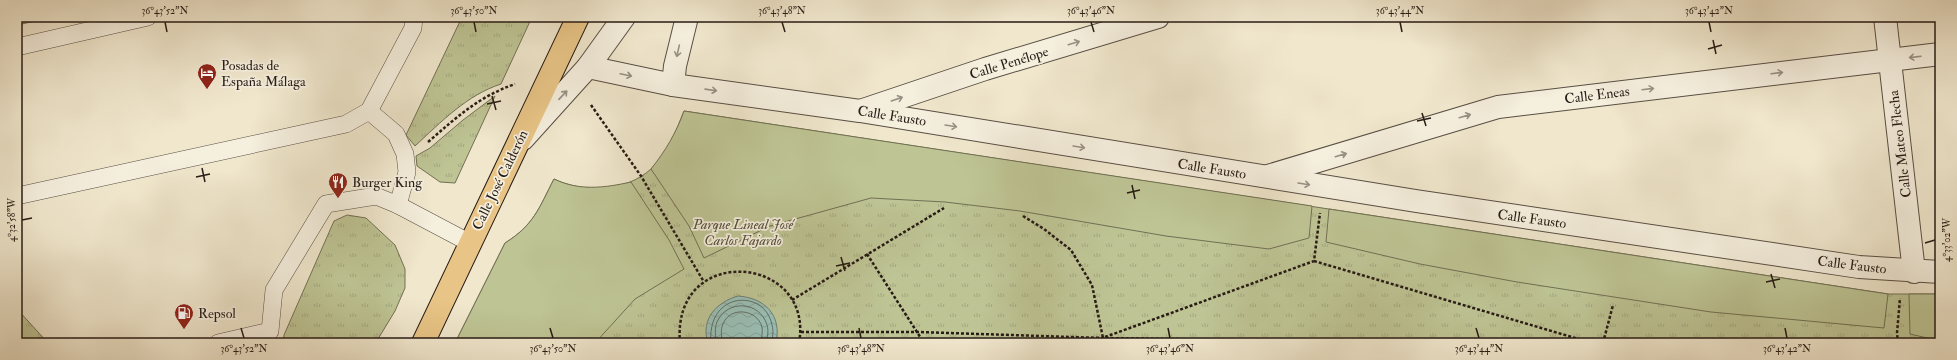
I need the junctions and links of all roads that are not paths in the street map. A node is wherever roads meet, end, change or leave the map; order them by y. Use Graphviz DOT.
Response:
graph roads {
  1 [pos="148,17"];
  2 [pos="414,17"];
  3 [pos="578,17"];
  4 [pos="624,17"];
  5 [pos="687,17"];
  6 [pos="1158,17"];
  7 [pos="1885,17"];
  8 [pos="17,47"];
  9 [pos="1940,54"];
  10 [pos="1890,60"];
  11 [pos="588,67"];
  12 [pos="672,85"];
  13 [pos="370,111"];
  14 [pos="860,111"];
  15 [pos="518,144"];
  16 [pos="1263,177"];
  17 [pos="17,196"];
  18 [pos="398,205"];
  19 [pos="470,243"];
  20 [pos="1908,271"];
  21 [pos="1940,272"];
  22 [pos="272,337"];
  23 [pos="218,343"];
  24 [pos="423,343"];
  1 -- 8 [label="lane"];
  2 -- 13 [label="lane"];
  3 -- 15 [label="main road, Calle José Calderón"];
  4 -- 11 [label="street"];
  5 -- 12 [label="street, one-way"];
  14 -- 6 [label="street, Calle Penélope, one-way"];
  7 -- 10 [label="street, Calle Mateo Flecha"];
  9 -- 10 [label="street, Calle Eneas, one-way"];
  16 -- 10 [label="street, Calle Eneas, one-way"];
  10 -- 20 [label="street, Calle Mateo Flecha"];
  11 -- 12 [label="street, Calle Fausto, one-way"];
  15 -- 11 [label="street, one-way"];
  12 -- 14 [label="street, Calle Fausto, one-way"];
  13 -- 17 [label="lane"];
  13 -- 18 [label="lane"];
  14 -- 16 [label="street, Calle Fausto, one-way"];
  15 -- 19 [label="main road, Calle José Calderón"];
  16 -- 20 [label="street, Calle Fausto, one-way"];
  18 -- 19 [label="lane"];
  18 -- 22 [label="lane"];
  19 -- 24 [label="main road, Calle José Calderón"];
  20 -- 21 [label="street, Calle Fausto"];
  22 -- 23 [label="lane"];
}
